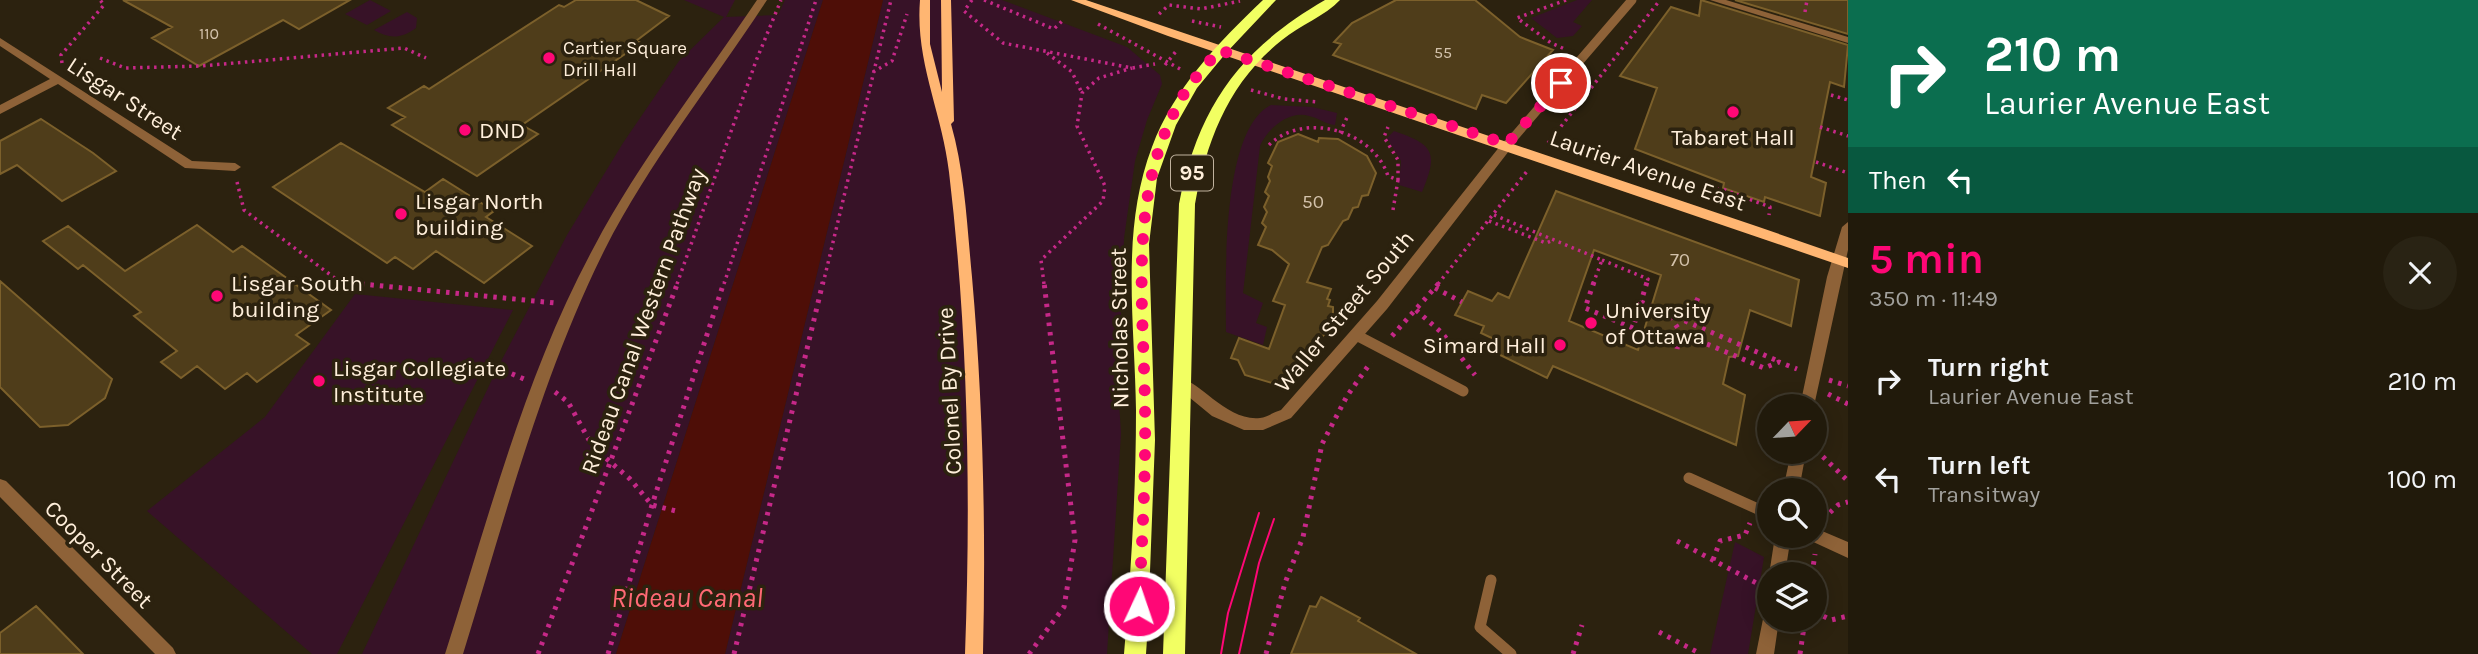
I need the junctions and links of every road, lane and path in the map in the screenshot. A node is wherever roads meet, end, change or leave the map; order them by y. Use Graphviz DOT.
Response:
graph roads {
  1 [pos="100,0"];
  2 [pos="113,0"];
  3 [pos="762,0"];
  4 [pos="781,0"];
  5 [pos="817,0"];
  6 [pos="891,0"];
  7 [pos="925,0"];
  8 [pos="946,0"];
  9 [pos="972,0"];
  10 [pos="984,0"];
  11 [pos="1076,0"];
  12 [pos="1270,0"];
  13 [pos="1334,0"];
  14 [pos="1550,0"];
  15 [pos="1566,0"];
  16 [pos="1632,0"];
  17 [pos="1660,0"];
  18 [pos="1716,0"];
  19 [pos="1240,1"];
  20 [pos="104,5"];
  21 [pos="1559,5"];
  22 [pos="910,8"];
  23 [pos="1158,15"];
  24 [pos="1094,20"];
  25 [pos="1062,21"];
  26 [pos="1198,22"];
  27 [pos="1214,24"];
  28 [pos="1848,40"];
  29 [pos="0,41"];
  30 [pos="1219,50"];
  31 [pos="1567,50"];
  32 [pos="1044,51"];
  33 [pos="100,58"];
  34 [pos="426,58"];
  35 [pos="1171,58"];
  36 [pos="1250,61"];
  37 [pos="62,63"];
  38 [pos="1155,64"];
  39 [pos="1165,65"];
  40 [pos="1132,68"];
  41 [pos="1181,70"];
  42 [pos="873,72"];
  43 [pos="57,80"];
  44 [pos="1082,93"];
  45 [pos="1831,95"];
  46 [pos="1848,100"];
  47 [pos="0,110"];
  48 [pos="1348,115"];
  49 [pos="947,126"];
  50 [pos="1388,127"];
  51 [pos="1821,127"];
  52 [pos="1340,133"];
  53 [pos="1848,136"];
  54 [pos="1507,144"];
  55 [pos="1269,145"];
  56 [pos="1547,145"];
  57 [pos="1816,163"];
  58 [pos="235,167"];
  59 [pos="1848,173"];
  60 [pos="1523,176"];
  61 [pos="1398,180"];
  62 [pos="1714,196"];
  63 [pos="1393,210"];
  64 [pos="1493,215"];
  65 [pos="1769,215"];
  66 [pos="1489,221"];
  67 [pos="1848,227"];
  68 [pos="1552,240"];
  69 [pos="1602,259"];
  70 [pos="1844,261"];
  71 [pos="1435,288"];
  72 [pos="1698,298"];
  73 [pos="1462,302"];
  74 [pos="1641,302"];
  75 [pos="573,305"];
  76 [pos="1416,310"];
  77 [pos="1670,316"];
  78 [pos="1681,333"];
  79 [pos="1356,335"];
  80 [pos="1380,348"];
  81 [pos="1677,349"];
  82 [pos="1779,362"];
  83 [pos="503,370"];
  84 [pos="1813,376"];
  85 [pos="1480,381"];
  86 [pos="1182,384"];
  87 [pos="540,387"];
  88 [pos="1463,391"];
  89 [pos="1809,394"];
  90 [pos="1827,461"];
  91 [pos="610,463"];
  92 [pos="1689,478"];
  93 [pos="1848,481"];
  94 [pos="0,486"];
  95 [pos="1848,502"];
  96 [pos="652,505"];
  97 [pos="1756,508"];
  98 [pos="680,512"];
  99 [pos="1827,515"];
  100 [pos="1677,541"];
  101 [pos="1827,541"];
  102 [pos="1848,550"];
  103 [pos="1713,560"];
  104 [pos="1491,580"];
  105 [pos="1757,583"];
  106 [pos="1848,616"];
  107 [pos="1827,618"];
  108 [pos="1582,625"];
  109 [pos="1658,632"];
  110 [pos="1768,632"];
  111 [pos="1803,632"];
  112 [pos="167,654"];
  113 [pos="454,654"];
  114 [pos="538,654"];
  115 [pos="608,654"];
  116 [pos="734,654"];
  117 [pos="974,654"];
  118 [pos="1029,654"];
  119 [pos="1135,654"];
  120 [pos="1174,654"];
  121 [pos="1266,654"];
  122 [pos="1511,654"];
  123 [pos="1573,654"];
  124 [pos="1700,654"];
  125 [pos="1765,654"];
  126 [pos="1800,654"];
  1 -- 20 [label="path"];
  2 -- 20 [label="path"];
  3 -- 75 [label="street"];
  4 -- 91 [label="path, Rideau Canal Western Pathway"];
  5 -- 96 [label="path"];
  6 -- 42 [label="path"];
  7 -- 49 [label="main road, Colonel By Drive"];
  8 -- 49 [label="main road, Colonel By Drive"];
  9 -- 32 [label="path"];
  10 -- 25 [label="path"];
  11 -- 30 [label="main road, Laurier Avenue East"];
  12 -- 30 [label="main road, Nicholas Street / 95"];
  13 -- 36 [label="main road, 95"];
  14 -- 21 [label="path"];
  15 -- 21 [label="path"];
  16 -- 54 [label="lane"];
  17 -- 56 [label="path"];
  18 -- 28 [label="street"];
  19 -- 23 [label="path"];
  20 -- 37 [label="path"];
  21 -- 31 [label="path"];
  22 -- 42 [label="path"];
  24 -- 39 [label="path"];
  26 -- 27 [label="path"];
  29 -- 43 [label="street, Lisgar Street"];
  30 -- 36 [label="main road, Laurier Avenue East"];
  30 -- 119 [label="main road, Nicholas Street / 95"];
  32 -- 40 [label="path"];
  32 -- 44 [label="path"];
  33 -- 34 [label="path"];
  35 -- 39 [label="path"];
  36 -- 54 [label="main road, Laurier Avenue East"];
  36 -- 86 [label="main road, 95"];
  38 -- 40 [label="path"];
  39 -- 41 [label="path"];
  40 -- 44 [label="path"];
  42 -- 116 [label="path"];
  43 -- 47 [label="street"];
  43 -- 58 [label="street, Lisgar Street"];
  44 -- 118 [label="path"];
  45 -- 46 [label="path"];
  48 -- 52 [label="path"];
  49 -- 117 [label="main road, Colonel By Drive"];
  50 -- 61 [label="path"];
  51 -- 53 [label="path"];
  52 -- 55 [label="path"];
  52 -- 61 [label="path"];
  54 -- 70 [label="main road, Laurier Avenue East"];
  54 -- 79 [label="street, Waller Street South"];
  57 -- 59 [label="path"];
  58 -- 75 [label="path"];
  60 -- 64 [label="path"];
  61 -- 63 [label="path"];
  62 -- 65 [label="path"];
  64 -- 66 [label="path"];
  64 -- 68 [label="path"];
  66 -- 68 [label="path"];
  66 -- 71 [label="path"];
  67 -- 70 [label="street"];
  68 -- 69 [label="path"];
  69 -- 74 [label="path"];
  69 -- 74 [label="path"];
  70 -- 84 [label="street"];
  71 -- 73 [label="path"];
  71 -- 76 [label="path"];
  72 -- 77 [label="path"];
  74 -- 77 [label="path"];
  75 -- 87 [label="street"];
  76 -- 80 [label="path"];
  76 -- 85 [label="path"];
  77 -- 78 [label="path"];
  77 -- 82 [label="path"];
  78 -- 81 [label="path"];
  78 -- 82 [label="path"];
  79 -- 80 [label="lane"];
  79 -- 86 [label="street, Waller Street South"];
  80 -- 88 [label="lane"];
  80 -- 121 [label="path"];
  82 -- 84 [label="path"];
  83 -- 87 [label="path"];
  84 -- 89 [label="street"];
  86 -- 120 [label="main road"];
  87 -- 91 [label="path"];
  87 -- 113 [label="street"];
  90 -- 93 [label="path"];
  91 -- 96 [label="path"];
  91 -- 114 [label="path, Rideau Canal Western Pathway"];
  92 -- 97 [label="lane"];
  94 -- 112 [label="street, Cooper Street"];
  95 -- 99 [label="path"];
  96 -- 98 [label="path"];
  96 -- 115 [label="path"];
  97 -- 103 [label="path"];
  100 -- 103 [label="path"];
  101 -- 102 [label="street"];
  103 -- 105 [label="path"];
  104 -- 122 [label="lane"];
  106 -- 107 [label="path"];
  108 -- 123 [label="path"];
  109 -- 124 [label="path"];
  110 -- 125 [label="street"];
  111 -- 126 [label="path"];
}
